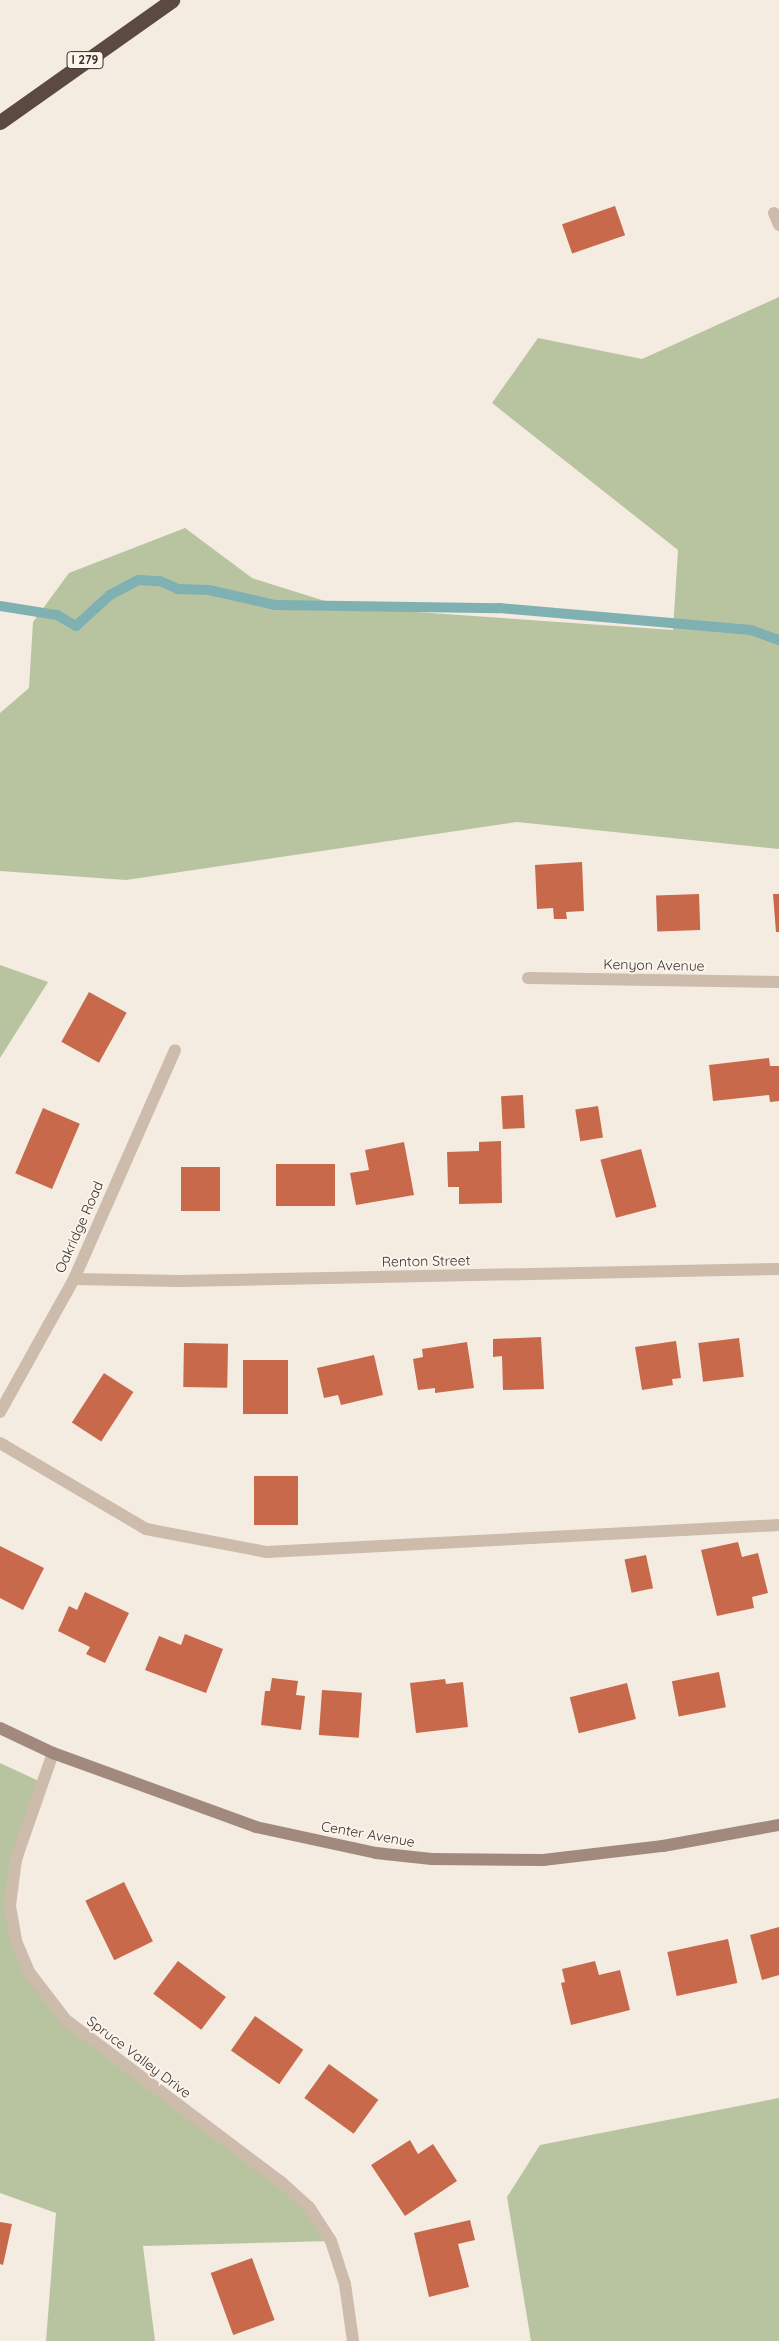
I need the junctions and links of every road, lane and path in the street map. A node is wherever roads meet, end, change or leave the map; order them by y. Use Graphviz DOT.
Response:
graph roads {
  1 [pos="172,0"];
  2 [pos="0,122"];
  3 [pos="528,978"];
  4 [pos="779,982"];
  5 [pos="174,1050"];
  6 [pos="779,1270"];
  7 [pos="74,1279"];
  8 [pos="0,1412"];
  9 [pos="0,1443"];
  10 [pos="779,1525"];
  11 [pos="0,1728"];
  12 [pos="53,1753"];
  13 [pos="779,1825"];
  14 [pos="353,2341"];
  1 -- 2 [label="highway, I 279"];
  3 -- 4 [label="street, Kenyon Avenue"];
  5 -- 7 [label="street, Oakridge Road"];
  6 -- 7 [label="street, Renton Street"];
  7 -- 8 [label="street, Oakridge Road"];
  9 -- 10 [label="street"];
  11 -- 12 [label="street, Center Avenue"];
  12 -- 13 [label="street, Center Avenue"];
  12 -- 14 [label="street, Spruce Valley Drive"];
}
